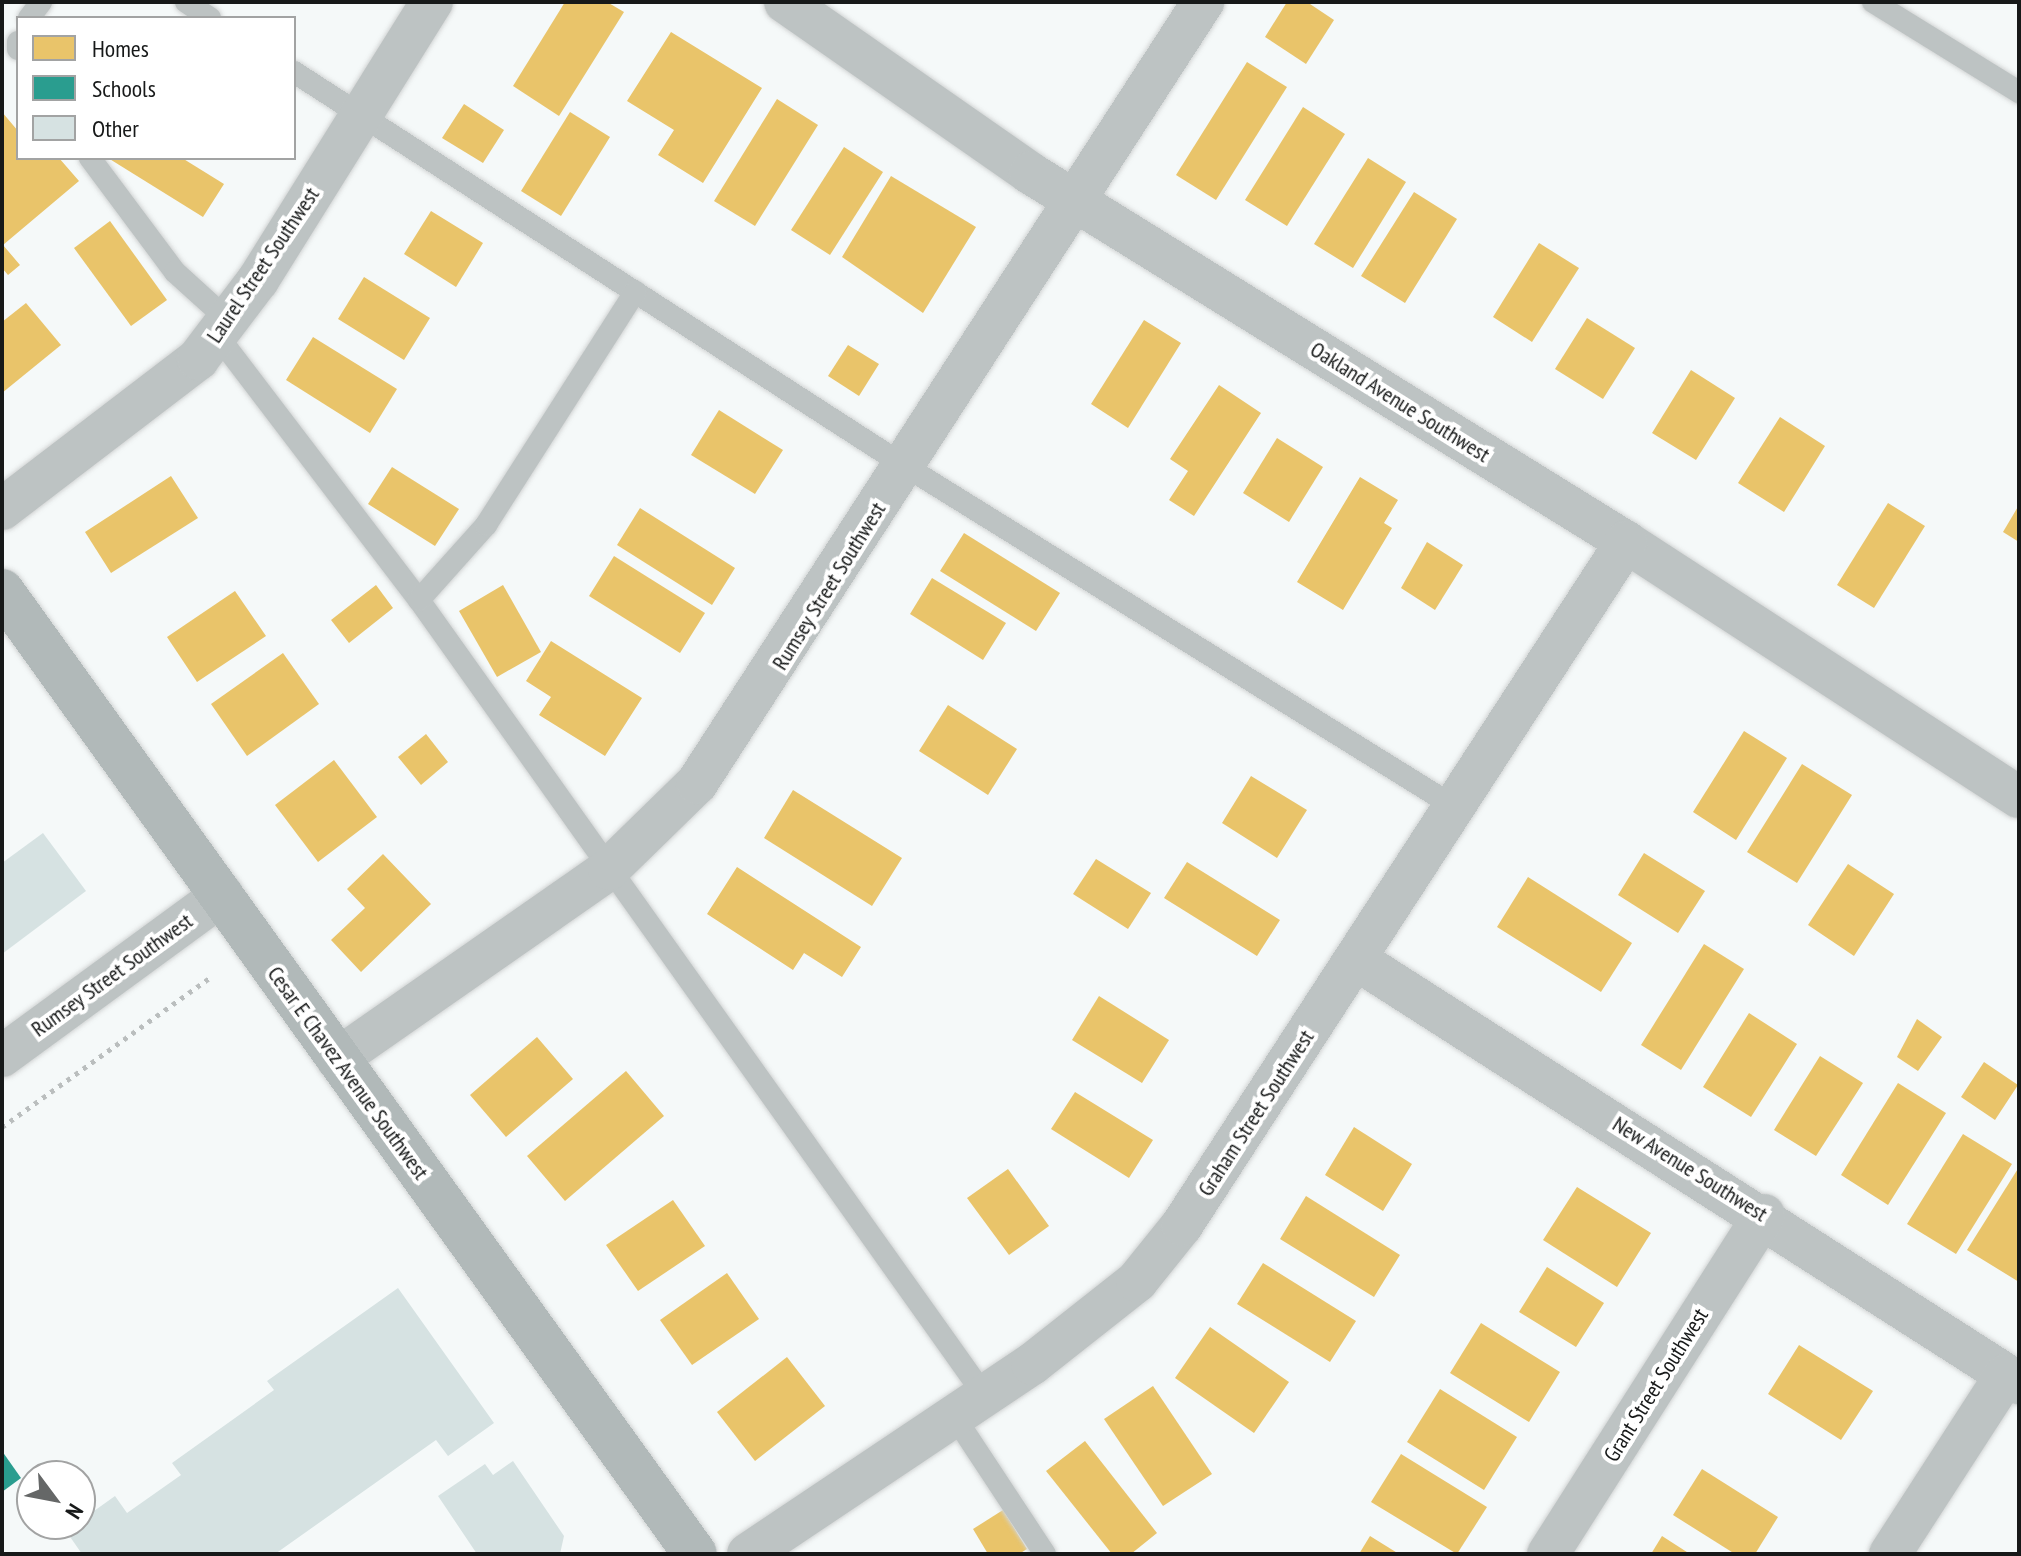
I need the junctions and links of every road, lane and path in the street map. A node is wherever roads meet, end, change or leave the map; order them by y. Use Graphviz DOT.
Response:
graph roads {
  1 [pos="186,2"];
  2 [pos="432,2"];
  3 [pos="785,2"];
  4 [pos="1203,2"];
  5 [pos="1873,2"];
  6 [pos="207,16"];
  7 [pos="296,73"];
  8 [pos="2019,92"];
  9 [pos="361,114"];
  10 [pos="91,160"];
  11 [pos="1075,201"];
  12 [pos="635,292"];
  13 [pos="222,327"];
  14 [pos="905,466"];
  15 [pos="2,509"];
  16 [pos="1626,542"];
  17 [pos="2,591"];
  18 [pos="419,600"];
  19 [pos="2019,797"];
  20 [pos="1455,807"];
  21 [pos="609,869"];
  22 [pos="222,895"];
  23 [pos="1357,960"];
  24 [pos="209,978"];
  25 [pos="2,1056"];
  26 [pos="337,1059"];
  27 [pos="2,1127"];
  28 [pos="1764,1215"];
  29 [pos="2012,1379"];
  30 [pos="969,1406"];
  31 [pos="695,1554"];
  32 [pos="748,1554"];
  33 [pos="1045,1554"];
  34 [pos="1548,1554"];
  35 [pos="1890,1554"];
  1 -- 6 [label="lane"];
  2 -- 9 [label="street, Laurel Street Southwest"];
  3 -- 11 [label="street, Oakland Avenue Southwest"];
  4 -- 11 [label="street, Rumsey Street Southwest"];
  5 -- 8 [label="lane"];
  7 -- 9 [label="lane"];
  9 -- 12 [label="lane"];
  9 -- 13 [label="street, Laurel Street Southwest"];
  10 -- 13 [label="lane"];
  11 -- 14 [label="street, Rumsey Street Southwest"];
  11 -- 16 [label="street, Oakland Avenue Southwest"];
  12 -- 14 [label="lane"];
  12 -- 18 [label="lane"];
  13 -- 15 [label="street, Laurel Street Southwest"];
  13 -- 18 [label="lane"];
  14 -- 20 [label="lane"];
  14 -- 21 [label="street, Rumsey Street Southwest"];
  16 -- 19 [label="street, Oakland Avenue Southwest"];
  16 -- 20 [label="street, Graham Street Southwest"];
  17 -- 22 [label="main road, Cesar E Chavez Avenue Southwest"];
  18 -- 21 [label="lane"];
  20 -- 23 [label="street, Graham Street Southwest"];
  21 -- 26 [label="street, Rumsey Street Southwest"];
  21 -- 30 [label="lane"];
  22 -- 25 [label="street, Rumsey Street Southwest"];
  22 -- 26 [label="main road, Cesar E Chavez Avenue Southwest"];
  23 -- 28 [label="street, New Avenue Southwest"];
  23 -- 30 [label="street, Graham Street Southwest"];
  24 -- 27 [label="path"];
  26 -- 31 [label="main road, Cesar E Chavez Avenue Southwest"];
  28 -- 29 [label="street, New Avenue Southwest"];
  28 -- 34 [label="street, Grant Street Southwest"];
  29 -- 35 [label="street"];
  30 -- 32 [label="street, Graham Street Southwest"];
  30 -- 33 [label="lane"];
}
